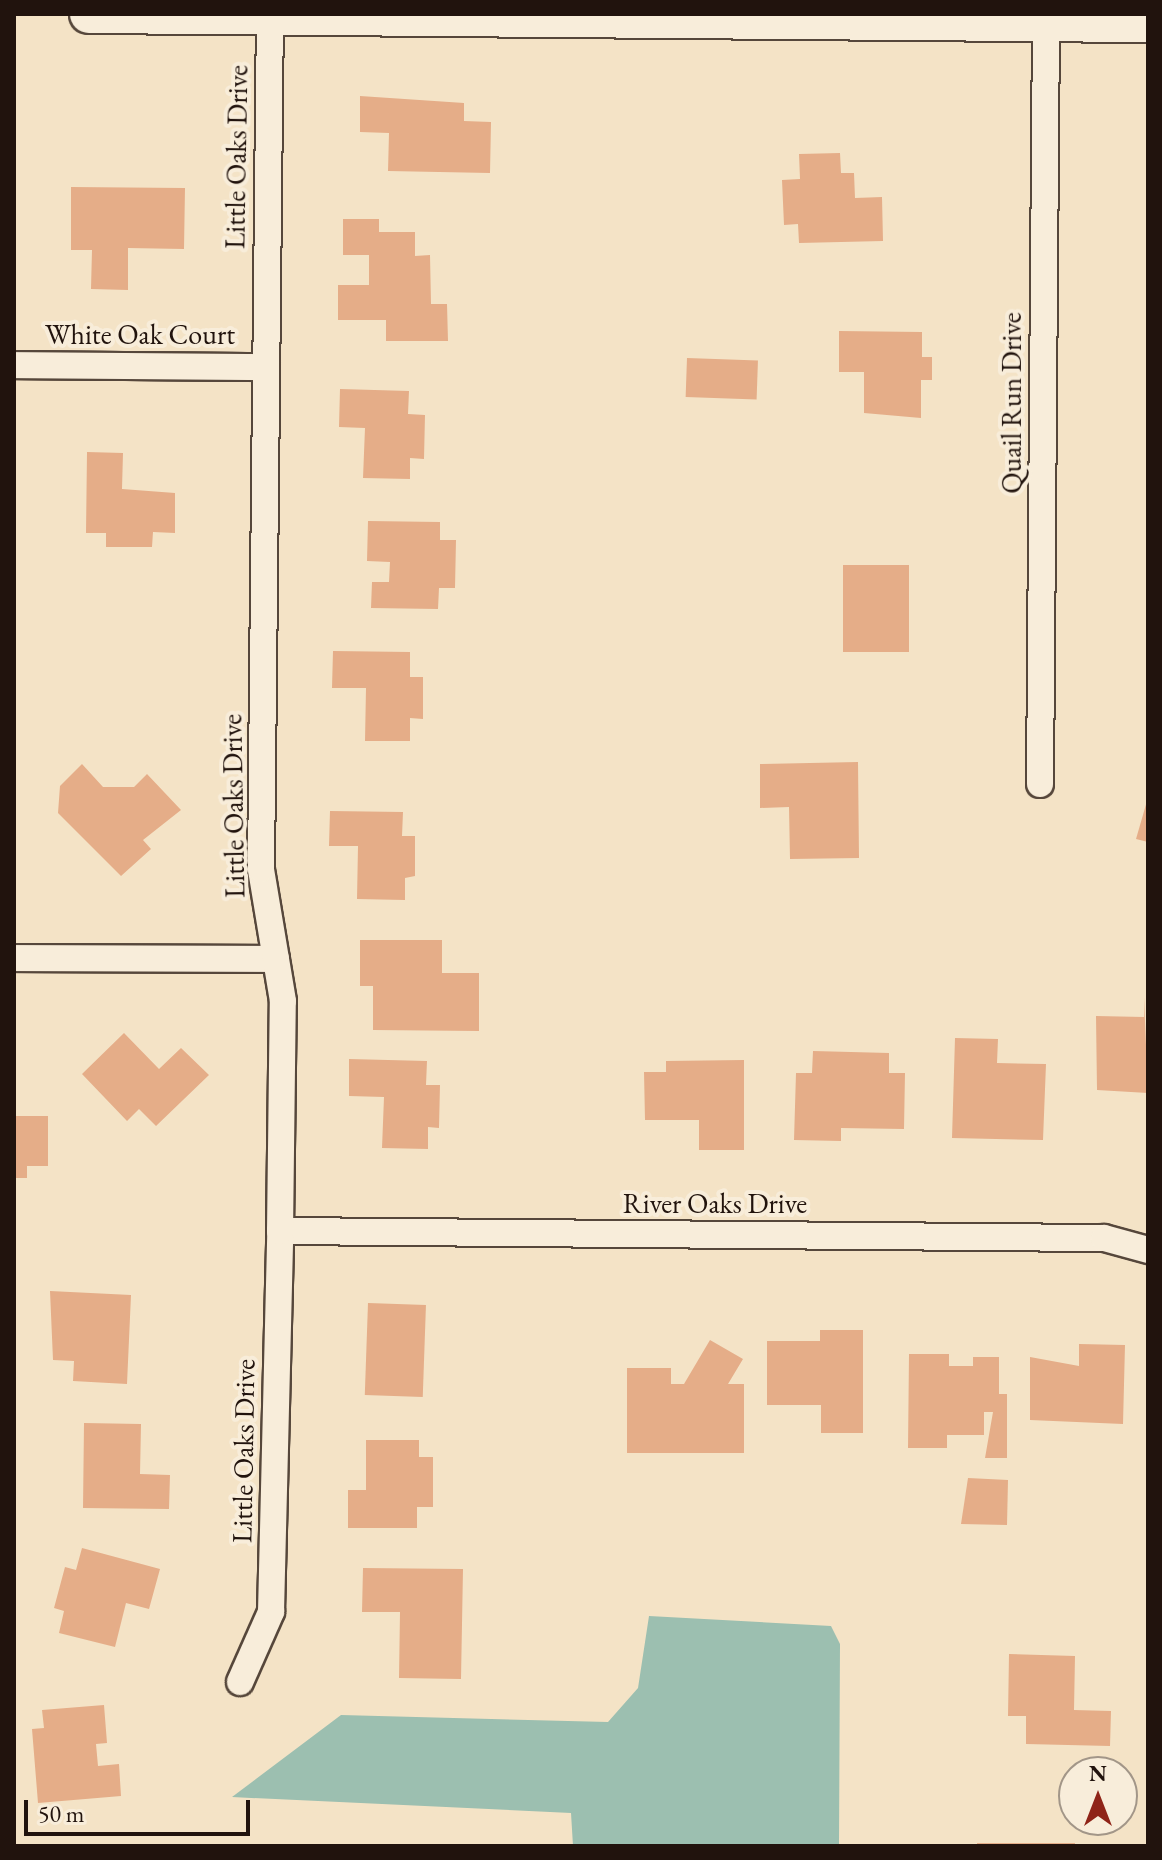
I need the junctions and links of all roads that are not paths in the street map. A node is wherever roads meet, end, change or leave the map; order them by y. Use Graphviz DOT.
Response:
graph roads {
  1 [pos="89,14"];
  2 [pos="270,16"];
  3 [pos="625,16"];
  4 [pos="1046,23"];
  5 [pos="1148,23"];
  6 [pos="14,365"];
  7 [pos="266,367"];
  8 [pos="1040,784"];
  9 [pos="14,958"];
  10 [pos="276,959"];
  11 [pos="280,1231"];
  12 [pos="1148,1250"];
  13 [pos="240,1682"];
  1 -- 2 [label="street"];
  2 -- 3 [label="street"];
  2 -- 7 [label="street, Little Oaks Drive"];
  3 -- 4 [label="street"];
  4 -- 5 [label="street"];
  4 -- 8 [label="street, Quail Run Drive"];
  6 -- 7 [label="street, White Oak Court"];
  7 -- 10 [label="street, Little Oaks Drive"];
  9 -- 10 [label="street"];
  10 -- 11 [label="street, Little Oaks Drive"];
  11 -- 12 [label="street, River Oaks Drive"];
  11 -- 13 [label="street, Little Oaks Drive"];
}
